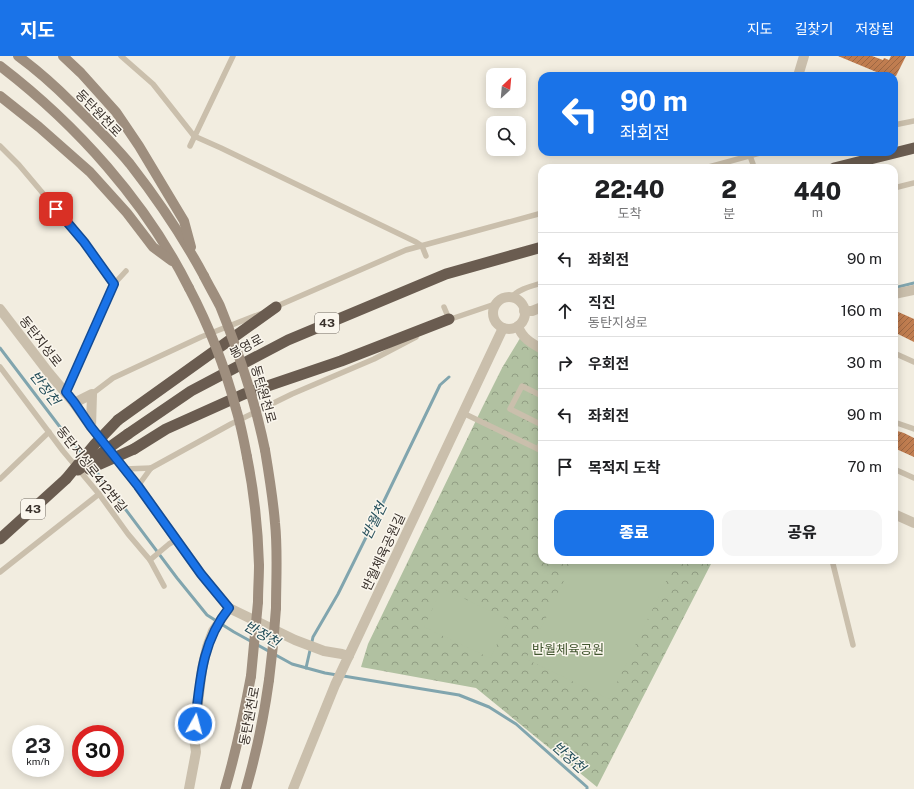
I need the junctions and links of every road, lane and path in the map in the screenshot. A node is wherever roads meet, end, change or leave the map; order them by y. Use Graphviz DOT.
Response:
graph roads {
  1 [pos="18,56"];
  2 [pos="63,56"];
  3 [pos="121,56"];
  4 [pos="233,56"];
  5 [pos="804,56"];
  6 [pos="0,66"];
  7 [pos="799,72"];
  8 [pos="0,96"];
  9 [pos="914,121"];
  10 [pos="898,124"];
  11 [pos="194,136"];
  12 [pos="0,146"];
  13 [pos="190,146"];
  14 [pos="914,148"];
  15 [pos="898,152"];
  16 [pos="750,156"];
  17 [pos="882,156"];
  18 [pos="720,164"];
  19 [pos="753,164"];
  20 [pos="850,164"];
  21 [pos="914,183"];
  22 [pos="898,187"];
  23 [pos="538,214"];
  24 [pos="422,246"];
  25 [pos="538,248"];
  26 [pos="194,256"];
  27 [pos="426,256"];
  28 [pos="178,266"];
  29 [pos="126,271"];
  30 [pos="114,284"];
  31 [pos="538,284"];
  32 [pos="914,290"];
  33 [pos="898,293"];
  34 [pos="511,298"];
  35 [pos="495,304"];
  36 [pos="276,307"];
  37 [pos="444,307"];
  38 [pos="0,309"];
  39 [pos="538,309"];
  40 [pos="524,311"];
  41 [pos="449,319"];
  42 [pos="518,326"];
  43 [pos="503,328"];
  44 [pos="538,346"];
  45 [pos="898,355"];
  46 [pos="914,362"];
  47 [pos="0,368"];
  48 [pos="66,392"];
  49 [pos="92,394"];
  50 [pos="538,394"];
  51 [pos="74,402"];
  52 [pos="463,413"];
  53 [pos="538,423"];
  54 [pos="898,423"];
  55 [pos="91,427"];
  56 [pos="914,429"];
  57 [pos="49,432"];
  58 [pos="538,449"];
  59 [pos="151,468"];
  60 [pos="125,469"];
  61 [pos="898,471"];
  62 [pos="914,478"];
  63 [pos="0,479"];
  64 [pos="66,479"];
  65 [pos="138,486"];
  66 [pos="99,494"];
  67 [pos="898,516"];
  68 [pos="19,522"];
  69 [pos="914,523"];
  70 [pos="0,534"];
  71 [pos="0,539"];
  72 [pos="172,542"];
  73 [pos="152,558"];
  74 [pos="833,564"];
  75 [pos="0,572"];
  76 [pos="164,586"];
  77 [pos="227,610"];
  78 [pos="853,646"];
  79 [pos="348,659"];
  80 [pos="189,789"];
  81 [pos="225,789"];
  82 [pos="246,789"];
  83 [pos="293,789"];
  1 -- 26 [label="main road, 동탄원천로"];
  2 -- 26 [label="main road"];
  3 -- 11 [label="lane"];
  4 -- 11 [label="lane"];
  5 -- 7 [label="street"];
  6 -- 28 [label="main road, 동탄원천로"];
  8 -- 28 [label="main road"];
  9 -- 10 [label="lane"];
  11 -- 13 [label="lane"];
  11 -- 24 [label="lane"];
  12 -- 30 [label="lane"];
  14 -- 15 [label="highway"];
  16 -- 18 [label="lane"];
  16 -- 19 [label="lane"];
  17 -- 20 [label="highway"];
  21 -- 22 [label="lane"];
  23 -- 24 [label="lane"];
  24 -- 27 [label="lane"];
  24 -- 36 [label="lane"];
  25 -- 64 [label="highway, 봉영로 / 43, bridge"];
  26 -- 82 [label="main road, 동탄원천로, bridge"];
  28 -- 81 [label="main road, 동탄원천로, bridge"];
  29 -- 30 [label="lane"];
  30 -- 48 [label="lane"];
  31 -- 34 [label="lane"];
  32 -- 33 [label="street"];
  34 -- 35 [label="street"];
  34 -- 40 [label="street"];
  35 -- 41 [label="lane"];
  35 -- 43 [label="street"];
  36 -- 49 [label="lane"];
  36 -- 64 [label="highway, bridge"];
  37 -- 41 [label="lane"];
  38 -- 48 [label="street, 동탄지성로"];
  39 -- 40 [label="street"];
  40 -- 42 [label="street"];
  41 -- 59 [label="lane"];
  41 -- 64 [label="highway, bridge"];
  42 -- 43 [label="street"];
  42 -- 44 [label="street"];
  43 -- 52 [label="street, 반월체육공원길"];
  45 -- 46 [label="lane"];
  47 -- 57 [label="lane, 동탄지성로412번길"];
  48 -- 51 [label="street, 동탄지성로"];
  49 -- 51 [label="street"];
  49 -- 55 [label="street"];
  50 -- 53 [label="lane"];
  51 -- 55 [label="street, 동탄지성로"];
  52 -- 58 [label="lane"];
  52 -- 79 [label="street, 반월체육공원길"];
  54 -- 56 [label="lane"];
  55 -- 60 [label="street, 동탄지성로"];
  57 -- 63 [label="lane"];
  57 -- 66 [label="lane, 동탄지성로412번길"];
  59 -- 60 [label="lane"];
  59 -- 65 [label="lane"];
  60 -- 65 [label="street, 동탄지성로"];
  61 -- 62 [label="lane"];
  64 -- 68 [label="highway, 봉영로 / 43"];
  65 -- 72 [label="street, 동탄지성로"];
  66 -- 73 [label="lane, 동탄지성로412번길"];
  66 -- 75 [label="lane"];
  67 -- 69 [label="street"];
  68 -- 70 [label="highway"];
  68 -- 71 [label="highway, 봉영로 / 43"];
  72 -- 73 [label="lane"];
  72 -- 77 [label="street, 동탄지성로"];
  73 -- 76 [label="lane, 동탄지성로412번길"];
  74 -- 78 [label="lane"];
  77 -- 79 [label="street"];
  77 -- 80 [label="street"];
  79 -- 83 [label="street, 반월체육공원길"];
}
